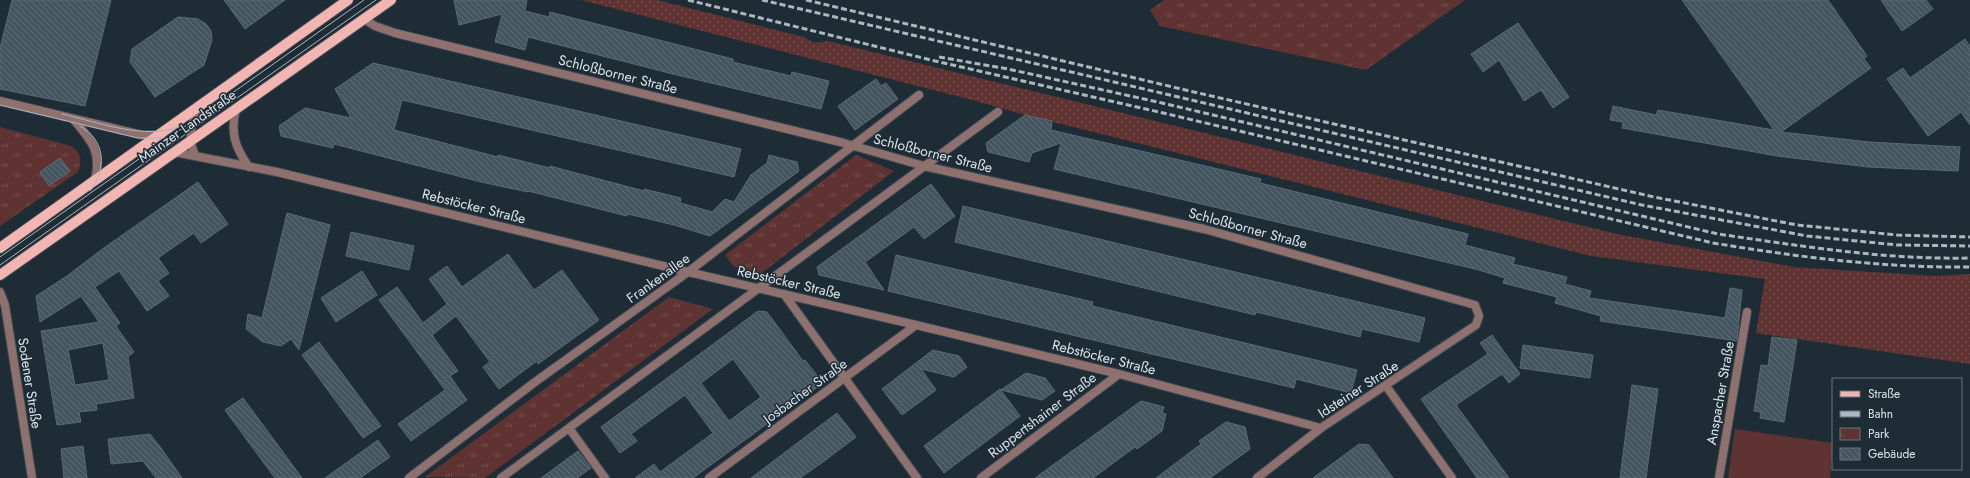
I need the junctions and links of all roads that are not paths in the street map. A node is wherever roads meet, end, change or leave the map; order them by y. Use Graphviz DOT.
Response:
graph roads {
  1 [pos="348,0"];
  2 [pos="391,0"];
  3 [pos="364,19"];
  4 [pos="919,95"];
  5 [pos="0,101"];
  6 [pos="199,106"];
  7 [pos="236,109"];
  8 [pos="998,112"];
  9 [pos="73,119"];
  10 [pos="158,135"];
  11 [pos="190,141"];
  12 [pos="854,146"];
  13 [pos="174,152"];
  14 [pos="195,155"];
  15 [pos="249,166"];
  16 [pos="924,166"];
  17 [pos="95,180"];
  18 [pos="0,248"];
  19 [pos="688,272"];
  20 [pos="0,275"];
  21 [pos="758,288"];
  22 [pos="0,292"];
  23 [pos="784,294"];
  24 [pos="1747,312"];
  25 [pos="916,325"];
  26 [pos="1476,325"];
  27 [pos="1119,374"];
  28 [pos="845,377"];
  29 [pos="1386,386"];
  30 [pos="569,428"];
  31 [pos="1322,428"];
  32 [pos="32,478"];
  33 [pos="411,478"];
  34 [pos="501,478"];
  35 [pos="606,478"];
  36 [pos="709,478"];
  37 [pos="917,478"];
  38 [pos="981,478"];
  39 [pos="1257,478"];
  40 [pos="1452,478"];
  41 [pos="1718,478"];
  1 -- 6 [label="main road, Mainzer Landstraße"];
  2 -- 3 [label="main road, Mainzer Landstraße"];
  3 -- 7 [label="main road, Mainzer Landstraße"];
  3 -- 12 [label="street, Schloßborner Straße"];
  4 -- 12 [label="street, Frankenallee"];
  5 -- 9 [label="street"];
  6 -- 10 [label="main road, Mainzer Landstraße"];
  6 -- 11 [label="street"];
  7 -- 11 [label="main road, Mainzer Landstraße"];
  7 -- 15 [label="street"];
  8 -- 16 [label="street"];
  9 -- 10 [label="street"];
  9 -- 17 [label="street"];
  10 -- 17 [label="main road, Mainzer Landstraße"];
  11 -- 13 [label="main road, Mainzer Landstraße"];
  11 -- 14 [label="street"];
  12 -- 16 [label="street, Schloßborner Straße"];
  12 -- 19 [label="street, Frankenallee"];
  13 -- 14 [label="street, Rebstöcker Straße"];
  13 -- 20 [label="main road, Mainzer Landstraße"];
  14 -- 15 [label="street, Rebstöcker Straße"];
  15 -- 19 [label="street, Rebstöcker Straße"];
  16 -- 21 [label="street"];
  16 -- 26 [label="street, Schloßborner Straße"];
  17 -- 18 [label="main road, Mainzer Landstraße"];
  19 -- 21 [label="street, Rebstöcker Straße"];
  19 -- 33 [label="street, Frankenallee"];
  21 -- 23 [label="street, Rebstöcker Straße"];
  21 -- 30 [label="street"];
  22 -- 32 [label="street, Sodener Straße"];
  23 -- 25 [label="street, Rebstöcker Straße"];
  23 -- 28 [label="street"];
  24 -- 41 [label="street, Anspacher Straße"];
  25 -- 27 [label="street, Rebstöcker Straße"];
  25 -- 28 [label="street, Josbacher Straße"];
  26 -- 29 [label="street, Idsteiner Straße"];
  27 -- 31 [label="street, Rebstöcker Straße"];
  27 -- 38 [label="street, Ruppertshainer Straße"];
  28 -- 36 [label="street, Josbacher Straße"];
  28 -- 37 [label="street"];
  29 -- 31 [label="street, Idsteiner Straße"];
  29 -- 40 [label="street"];
  30 -- 34 [label="street"];
  30 -- 35 [label="street"];
  31 -- 39 [label="street, Idsteiner Straße"];
}
